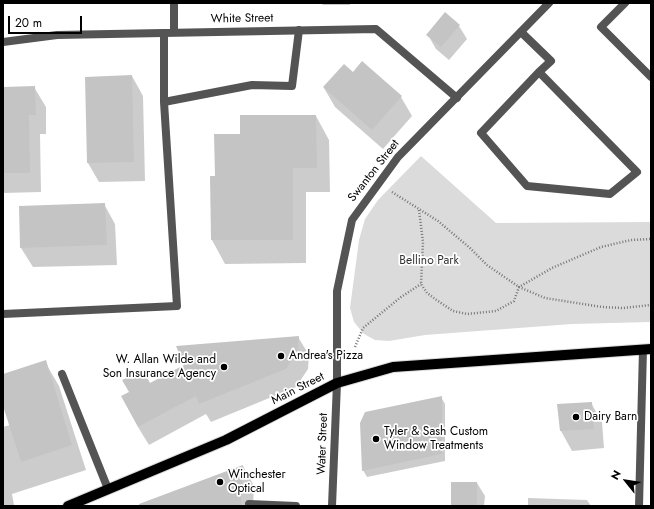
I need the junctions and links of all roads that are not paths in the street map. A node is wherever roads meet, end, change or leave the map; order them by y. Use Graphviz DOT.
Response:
graph roads {
  1 [pos="174,3"];
  2 [pos="549,3"];
  3 [pos="625,3"];
  4 [pos="299,30"];
  5 [pos="174,32"];
  6 [pos="521,32"];
  7 [pos="164,33"];
  8 [pos="3,42"];
  9 [pos="539,72"];
  10 [pos="651,77"];
  11 [pos="456,98"];
  12 [pos="164,102"];
  13 [pos="3,314"];
  14 [pos="647,349"];
  15 [pos="62,374"];
  16 [pos="337,383"];
  17 [pos="108,490"];
  18 [pos="249,504"];
  19 [pos="68,506"];
  20 [pos="296,506"];
  21 [pos="332,506"];
  22 [pos="639,506"];
  1 -- 5 [label="street"];
  2 -- 6 [label="street, Swanton Street"];
  3 -- 10 [label="street"];
  4 -- 5 [label="street, White Street"];
  4 -- 11 [label="street, White Street"];
  4 -- 12 [label="street"];
  5 -- 7 [label="street, White Street"];
  6 -- 9 [label="street"];
  6 -- 11 [label="street, Swanton Street"];
  7 -- 8 [label="street, White Street"];
  7 -- 12 [label="street"];
  9 -- 9 [label="street"];
  11 -- 16 [label="street, Swanton Street"];
  12 -- 13 [label="street"];
  14 -- 16 [label="main road, Main Street"];
  14 -- 22 [label="street"];
  15 -- 17 [label="street"];
  16 -- 17 [label="main road, Main Street"];
  16 -- 21 [label="street, Water Street"];
  17 -- 19 [label="main road, Main Street"];
  18 -- 20 [label="street"];
}
